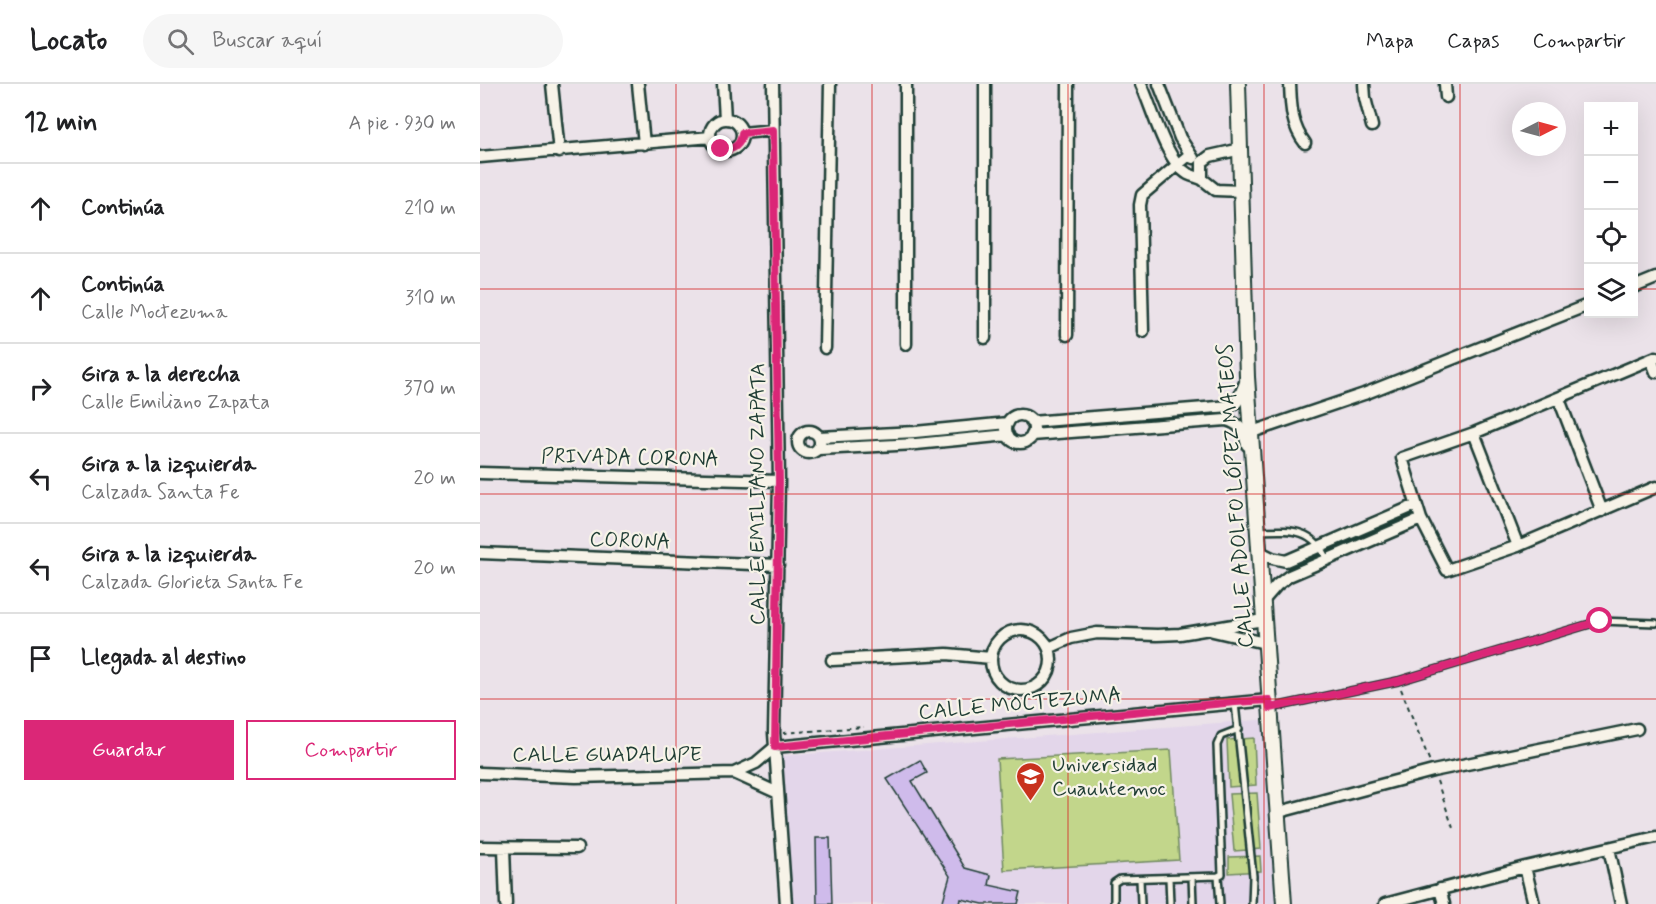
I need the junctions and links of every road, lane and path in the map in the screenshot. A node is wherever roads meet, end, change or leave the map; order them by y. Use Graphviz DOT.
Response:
graph roads {
  1 [pos="552,84"];
  2 [pos="638,84"];
  3 [pos="723,84"];
  4 [pos="773,84"];
  5 [pos="830,84"];
  6 [pos="906,84"];
  7 [pos="985,84"];
  8 [pos="1068,84"];
  9 [pos="1141,84"];
  10 [pos="1159,84"];
  11 [pos="1238,84"];
  12 [pos="1290,84"];
  13 [pos="1364,84"];
  14 [pos="1445,84"];
  15 [pos="1446,97"];
  16 [pos="725,119"];
  17 [pos="1372,126"];
  18 [pos="773,130"];
  19 [pos="742,133"];
  20 [pos="711,137"];
  21 [pos="1305,143"];
  22 [pos="644,144"];
  23 [pos="1241,149"];
  24 [pos="559,152"];
  25 [pos="1189,154"];
  26 [pos="480,158"];
  27 [pos="1202,162"];
  28 [pos="1179,165"];
  29 [pos="1202,179"];
  30 [pos="1242,191"];
  31 [pos="1656,278"];
  32 [pos="1638,285"];
  33 [pos="1584,307"];
  34 [pos="1143,331"];
  35 [pos="1067,335"];
  36 [pos="986,338"];
  37 [pos="906,344"];
  38 [pos="825,348"];
  39 [pos="1653,358"];
  40 [pos="1656,372"];
  41 [pos="1247,377"];
  42 [pos="1559,399"];
  43 [pos="1121,414"];
  44 [pos="1032,422"];
  45 [pos="1008,423"];
  46 [pos="1122,428"];
  47 [pos="915,432"];
  48 [pos="1252,432"];
  49 [pos="1474,433"];
  50 [pos="1008,435"];
  51 [pos="1032,435"];
  52 [pos="819,437"];
  53 [pos="916,444"];
  54 [pos="819,449"];
  55 [pos="1253,455"];
  56 [pos="480,473"];
  57 [pos="779,481"];
  58 [pos="1656,488"];
  59 [pos="1416,505"];
  60 [pos="1602,511"];
  61 [pos="1421,519"];
  62 [pos="1259,531"];
  63 [pos="1321,546"];
  64 [pos="1518,546"];
  65 [pos="1260,552"];
  66 [pos="480,553"];
  67 [pos="1327,560"];
  68 [pos="778,565"];
  69 [pos="1263,601"];
  70 [pos="1263,620"];
  71 [pos="1656,623"];
  72 [pos="1208,630"];
  73 [pos="1265,643"];
  74 [pos="1049,648"];
  75 [pos="991,658"];
  76 [pos="832,660"];
  77 [pos="1398,681"];
  78 [pos="1235,702"];
  79 [pos="1270,704"];
  80 [pos="1239,729"];
  81 [pos="1637,729"];
  82 [pos="775,747"];
  83 [pos="1433,771"];
  84 [pos="480,773"];
  85 [pos="734,773"];
  86 [pos="778,793"];
  87 [pos="1279,812"];
  88 [pos="1454,831"];
  89 [pos="1656,837"];
  90 [pos="480,846"];
  91 [pos="504,848"];
  92 [pos="577,848"];
  93 [pos="1609,848"];
  94 [pos="1525,867"];
  95 [pos="1218,876"];
  96 [pos="1192,877"];
  97 [pos="1169,878"];
  98 [pos="1140,879"];
  99 [pos="1440,889"];
  100 [pos="1284,898"];
  101 [pos="506,904"];
  102 [pos="786,904"];
  103 [pos="1113,904"];
  104 [pos="1142,904"];
  105 [pos="1170,904"];
  106 [pos="1193,904"];
  107 [pos="1220,904"];
  108 [pos="1252,904"];
  109 [pos="1292,904"];
  110 [pos="1385,904"];
  111 [pos="1444,904"];
  112 [pos="1534,904"];
  113 [pos="1621,904"];
  1 -- 24 [label="street"];
  2 -- 22 [label="street"];
  3 -- 16 [label="street"];
  4 -- 18 [label="street, CALLE EMILIANO ZAPATA"];
  5 -- 38 [label="street"];
  6 -- 37 [label="street"];
  7 -- 36 [label="street"];
  8 -- 35 [label="street"];
  9 -- 28 [label="street"];
  10 -- 25 [label="street"];
  11 -- 23 [label="street, CALLE ADOLFO LÓPEZ MATEOS"];
  12 -- 21 [label="street"];
  13 -- 17 [label="street"];
  14 -- 15 [label="street"];
  16 -- 19 [label="street"];
  16 -- 20 [label="street"];
  18 -- 19 [label="street"];
  18 -- 57 [label="street, CALLE EMILIANO ZAPATA"];
  19 -- 20 [label="street"];
  20 -- 22 [label="street"];
  22 -- 24 [label="street"];
  23 -- 27 [label="street"];
  23 -- 30 [label="street, CALLE ADOLFO LÓPEZ MATEOS"];
  24 -- 26 [label="street"];
  25 -- 27 [label="street"];
  25 -- 28 [label="street"];
  27 -- 29 [label="street"];
  28 -- 29 [label="street"];
  28 -- 34 [label="street"];
  29 -- 30 [label="street"];
  30 -- 41 [label="street, CALLE ADOLFO LÓPEZ MATEOS"];
  31 -- 32 [label="street"];
  33 -- 48 [label="street"];
  39 -- 40 [label="street"];
  39 -- 42 [label="street"];
  41 -- 43 [label="street"];
  41 -- 48 [label="street, CALLE ADOLFO LÓPEZ MATEOS"];
  42 -- 49 [label="street"];
  42 -- 60 [label="street"];
  43 -- 44 [label="street"];
  43 -- 46 [label="street"];
  44 -- 45 [label="street"];
  44 -- 51 [label="street"];
  45 -- 47 [label="street"];
  45 -- 50 [label="street"];
  46 -- 51 [label="street"];
  46 -- 55 [label="street"];
  47 -- 52 [label="street"];
  47 -- 53 [label="street"];
  48 -- 55 [label="street, CALLE ADOLFO LÓPEZ MATEOS"];
  49 -- 59 [label="street"];
  49 -- 64 [label="street"];
  50 -- 51 [label="street"];
  50 -- 53 [label="street"];
  52 -- 54 [label="street"];
  52 -- 54 [label="street"];
  53 -- 54 [label="street"];
  55 -- 62 [label="street, CALLE ADOLFO LÓPEZ MATEOS"];
  56 -- 57 [label="street, PRIVADA CORONA"];
  57 -- 68 [label="street, CALLE EMILIANO ZAPATA"];
  58 -- 60 [label="street"];
  59 -- 61 [label="street"];
  59 -- 63 [label="street"];
  60 -- 64 [label="street"];
  61 -- 64 [label="street"];
  61 -- 67 [label="street"];
  62 -- 63 [label="lane"];
  62 -- 65 [label="street, CALLE ADOLFO LÓPEZ MATEOS"];
  63 -- 65 [label="street"];
  63 -- 67 [label="lane"];
  65 -- 69 [label="street, CALLE ADOLFO LÓPEZ MATEOS"];
  66 -- 68 [label="street, CORONA"];
  67 -- 69 [label="street"];
  68 -- 82 [label="street, CALLE EMILIANO ZAPATA"];
  69 -- 70 [label="street, CALLE ADOLFO LÓPEZ MATEOS"];
  70 -- 72 [label="street"];
  70 -- 73 [label="street, CALLE ADOLFO LÓPEZ MATEOS"];
  71 -- 77 [label="lane"];
  72 -- 73 [label="street"];
  72 -- 74 [label="street"];
  73 -- 79 [label="street, CALLE ADOLFO LÓPEZ MATEOS"];
  74 -- 75 [label="street"];
  74 -- 75 [label="street"];
  75 -- 76 [label="street"];
  77 -- 79 [label="lane"];
  77 -- 83 [label="path"];
  78 -- 79 [label="street, CALLE MOCTEZUMA"];
  78 -- 80 [label="lane"];
  78 -- 82 [label="street, CALLE MOCTEZUMA"];
  79 -- 87 [label="street, CALLE ADOLFO LÓPEZ MATEOS"];
  80 -- 95 [label="lane"];
  80 -- 108 [label="lane"];
  81 -- 83 [label="street"];
  82 -- 85 [label="street, CALLE GUADALUPE"];
  82 -- 86 [label="street, CALLE EMILIANO ZAPATA"];
  83 -- 87 [label="street"];
  83 -- 88 [label="path"];
  84 -- 85 [label="street, CALLE GUADALUPE"];
  85 -- 86 [label="street, CALLE GUADALUPE"];
  86 -- 102 [label="street, CALLE EMILIANO ZAPATA"];
  87 -- 100 [label="street, CALLE ADOLFO LÓPEZ MATEOS"];
  89 -- 93 [label="street"];
  90 -- 91 [label="street"];
  91 -- 92 [label="street"];
  91 -- 101 [label="street"];
  93 -- 94 [label="street"];
  93 -- 113 [label="street"];
  94 -- 99 [label="street"];
  94 -- 112 [label="street"];
  95 -- 96 [label="lane"];
  95 -- 107 [label="lane"];
  96 -- 97 [label="lane"];
  96 -- 106 [label="lane"];
  97 -- 98 [label="lane"];
  97 -- 105 [label="lane"];
  98 -- 103 [label="lane"];
  98 -- 104 [label="lane"];
  99 -- 110 [label="street"];
  99 -- 111 [label="street"];
  100 -- 109 [label="street"];
}
